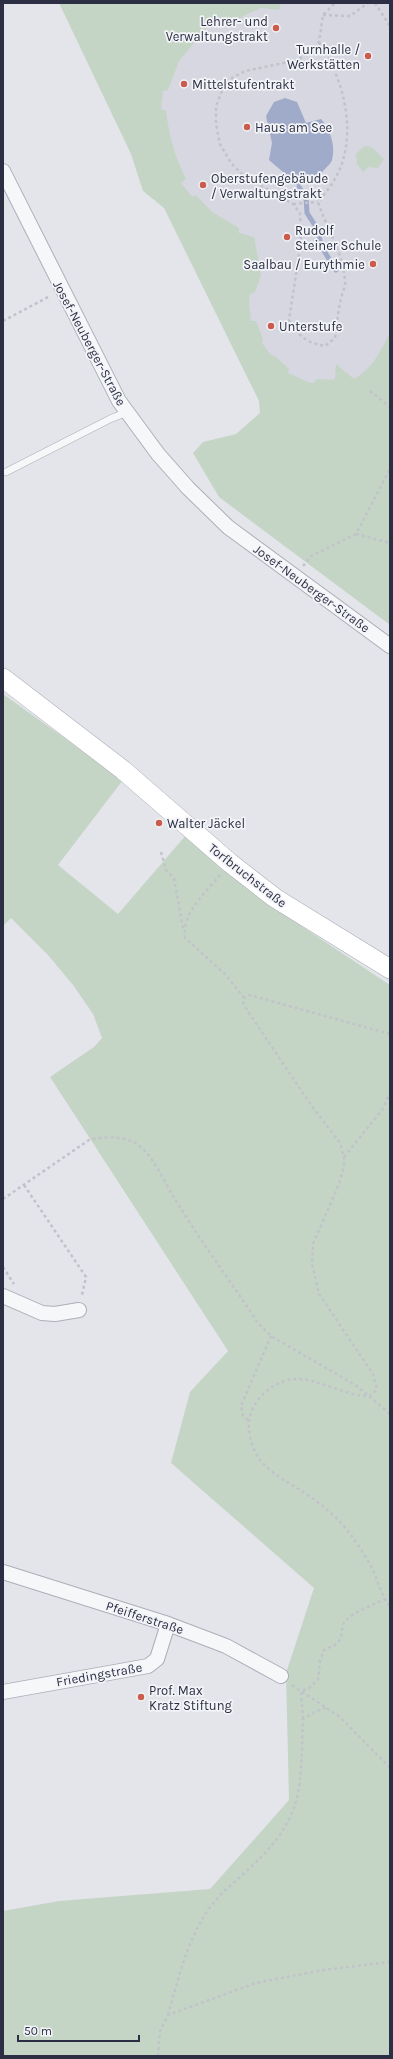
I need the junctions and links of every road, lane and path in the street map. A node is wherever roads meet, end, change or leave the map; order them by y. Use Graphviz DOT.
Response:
graph roads {
  1 [pos="335,3"];
  2 [pos="368,3"];
  3 [pos="374,3"];
  4 [pos="323,15"];
  5 [pos="390,26"];
  6 [pos="319,42"];
  7 [pos="3,171"];
  8 [pos="318,202"];
  9 [pos="292,204"];
  10 [pos="61,290"];
  11 [pos="3,321"];
  12 [pos="370,391"];
  13 [pos="390,407"];
  14 [pos="127,412"];
  15 [pos="390,469"];
  16 [pos="6,472"];
  17 [pos="356,534"];
  18 [pos="390,543"];
  19 [pos="311,556"];
  20 [pos="390,646"];
  21 [pos="3,678"];
  22 [pos="161,852"];
  23 [pos="230,863"];
  24 [pos="184,931"];
  25 [pos="390,969"];
  26 [pos="244,998"];
  27 [pos="390,1034"];
  28 [pos="390,1093"];
  29 [pos="344,1157"];
  30 [pos="24,1185"];
  31 [pos="3,1199"];
  32 [pos="3,1296"];
  33 [pos="79,1310"];
  34 [pos="270,1336"];
  35 [pos="370,1396"];
  36 [pos="390,1414"];
  37 [pos="248,1420"];
  38 [pos="3,1572"];
  39 [pos="384,1599"];
  40 [pos="390,1606"];
  41 [pos="168,1624"];
  42 [pos="281,1676"];
  43 [pos="300,1691"];
  44 [pos="3,1692"];
  45 [pos="326,1708"];
  46 [pos="303,1719"];
  47 [pos="390,1768"];
  48 [pos="390,1962"];
  49 [pos="168,2015"];
  50 [pos="158,2056"];
  1 -- 4 [label="path"];
  2 -- 4 [label="path"];
  3 -- 5 [label="path"];
  4 -- 6 [label="path"];
  6 -- 8 [label="path"];
  6 -- 9 [label="path"];
  7 -- 10 [label="street, Josef-Neuberger-Straße"];
  8 -- 9 [label="path"];
  8 -- 9 [label="path"];
  10 -- 11 [label="path"];
  10 -- 14 [label="street, Josef-Neuberger-Straße"];
  12 -- 13 [label="path"];
  14 -- 16 [label="lane"];
  14 -- 20 [label="street, Josef-Neuberger-Straße"];
  15 -- 17 [label="path"];
  17 -- 18 [label="path"];
  17 -- 19 [label="path"];
  21 -- 23 [label="main road, Torfbruchstraße"];
  22 -- 24 [label="path"];
  23 -- 24 [label="path"];
  23 -- 25 [label="main road, Torfbruchstraße"];
  24 -- 26 [label="path"];
  26 -- 27 [label="path"];
  26 -- 29 [label="path"];
  28 -- 29 [label="path"];
  29 -- 35 [label="path"];
  30 -- 31 [label="path"];
  30 -- 33 [label="path"];
  30 -- 34 [label="path"];
  32 -- 33 [label="street"];
  34 -- 35 [label="path"];
  34 -- 37 [label="path"];
  35 -- 36 [label="path"];
  35 -- 37 [label="path"];
  37 -- 39 [label="path"];
  38 -- 41 [label="street, Pfeifferstraße"];
  39 -- 40 [label="path"];
  39 -- 43 [label="path"];
  41 -- 42 [label="street, Pfeifferstraße"];
  41 -- 44 [label="street, Friedingstraße"];
  42 -- 43 [label="path"];
  43 -- 45 [label="path"];
  43 -- 46 [label="path"];
  45 -- 46 [label="path"];
  45 -- 47 [label="path"];
  46 -- 49 [label="path"];
  48 -- 49 [label="path"];
  49 -- 50 [label="path"];
}
